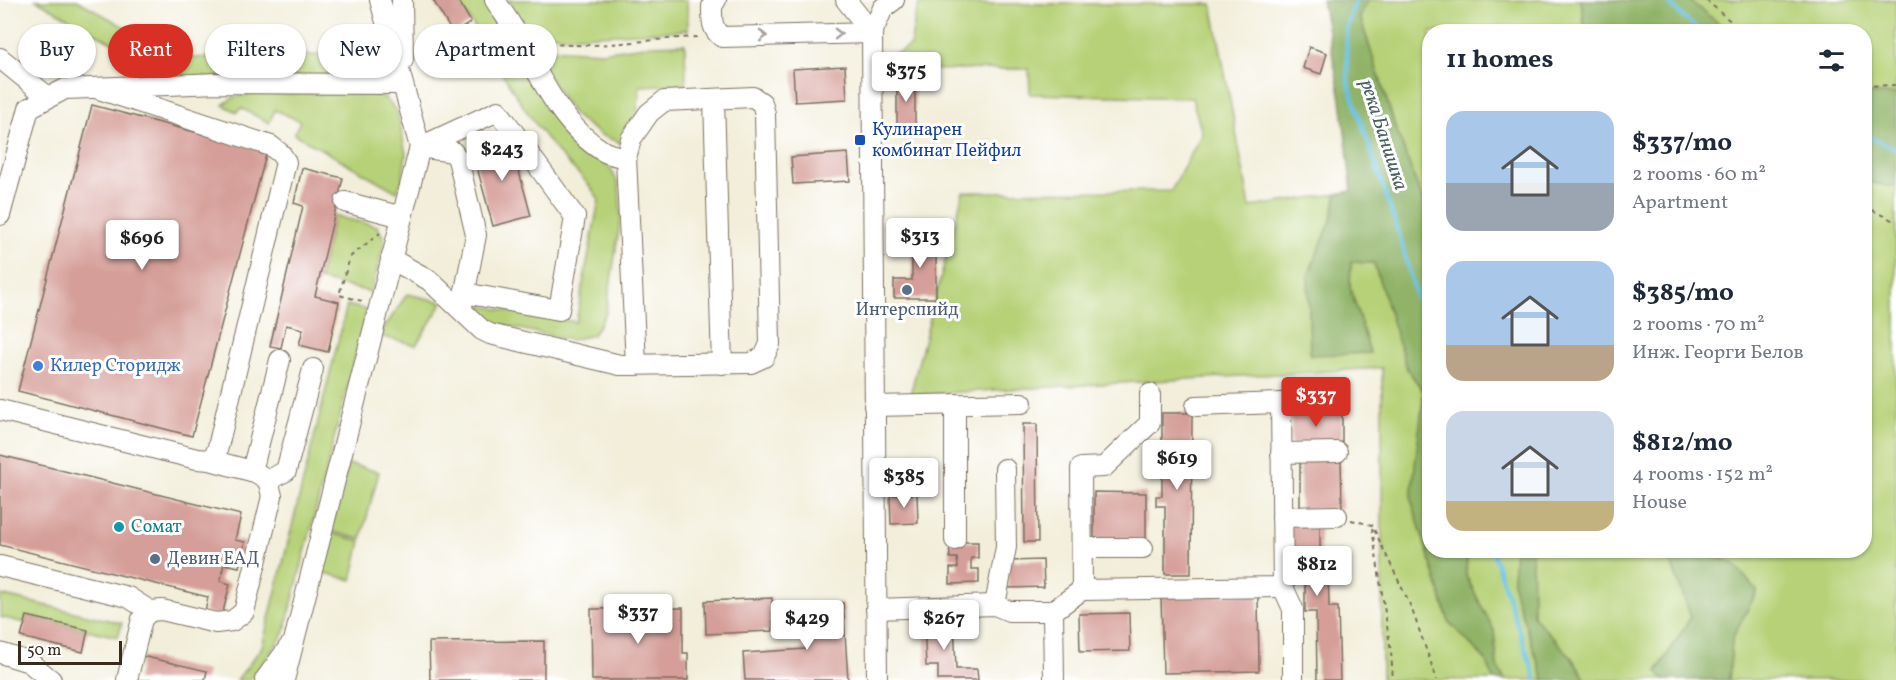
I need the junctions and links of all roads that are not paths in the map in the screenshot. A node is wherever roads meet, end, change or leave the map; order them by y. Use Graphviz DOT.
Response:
graph roads {
  1 [pos="380,0"];
  2 [pos="402,0"];
  3 [pos="495,0"];
  4 [pos="716,0"];
  5 [pos="846,0"];
  6 [pos="894,0"];
  7 [pos="872,33"];
  8 [pos="0,58"];
  9 [pos="402,84"];
  10 [pos="96,88"];
  11 [pos="48,97"];
  12 [pos="714,99"];
  13 [pos="420,147"];
  14 [pos="626,158"];
  15 [pos="345,202"];
  16 [pos="0,215"];
  17 [pos="402,217"];
  18 [pos="391,259"];
  19 [pos="463,301"];
  20 [pos="280,360"];
  21 [pos="722,364"];
  22 [pos="636,365"];
  23 [pos="313,369"];
  24 [pos="1149,394"];
  25 [pos="1336,402"];
  26 [pos="1022,403"];
  27 [pos="1281,403"];
  28 [pos="955,404"];
  29 [pos="874,406"];
  30 [pos="1196,406"];
  31 [pos="0,410"];
  32 [pos="1337,452"];
  33 [pos="1281,453"];
  34 [pos="210,460"];
  35 [pos="1005,469"];
  36 [pos="260,476"];
  37 [pos="1337,516"];
  38 [pos="1282,517"];
  39 [pos="955,540"];
  40 [pos="1082,548"];
  41 [pos="1143,548"];
  42 [pos="0,566"];
  43 [pos="1283,587"];
  44 [pos="1082,590"];
  45 [pos="995,605"];
  46 [pos="876,609"];
  47 [pos="150,611"];
  48 [pos="1053,611"];
  49 [pos="294,640"];
  50 [pos="0,653"];
  51 [pos="51,680"];
  52 [pos="127,680"];
  53 [pos="264,680"];
  54 [pos="284,680"];
  55 [pos="877,680"];
  56 [pos="1054,680"];
  57 [pos="1293,680"];
  1 -- 9 [label="street"];
  2 -- 9 [label="street"];
  3 -- 14 [label="street"];
  4 -- 7 [label="street, one-way"];
  5 -- 7 [label="street"];
  6 -- 7 [label="street"];
  7 -- 29 [label="street"];
  8 -- 11 [label="street"];
  9 -- 10 [label="street"];
  9 -- 13 [label="street"];
  10 -- 11 [label="street"];
  10 -- 34 [label="street"];
  11 -- 16 [label="street"];
  12 -- 14 [label="street"];
  12 -- 21 [label="street"];
  12 -- 21 [label="street"];
  13 -- 17 [label="street"];
  13 -- 19 [label="street"];
  13 -- 19 [label="street"];
  14 -- 22 [label="street"];
  15 -- 17 [label="street"];
  17 -- 18 [label="street"];
  18 -- 19 [label="street"];
  18 -- 49 [label="street"];
  19 -- 22 [label="street"];
  20 -- 36 [label="street"];
  21 -- 22 [label="street"];
  23 -- 36 [label="street"];
  24 -- 40 [label="street"];
  25 -- 27 [label="street"];
  26 -- 28 [label="street"];
  27 -- 30 [label="street"];
  27 -- 33 [label="street"];
  28 -- 29 [label="street"];
  28 -- 39 [label="street"];
  29 -- 46 [label="street"];
  31 -- 34 [label="street"];
  32 -- 33 [label="street"];
  33 -- 38 [label="street"];
  34 -- 36 [label="street"];
  35 -- 45 [label="street"];
  36 -- 47 [label="street"];
  37 -- 38 [label="street"];
  38 -- 43 [label="street"];
  40 -- 41 [label="street"];
  40 -- 44 [label="street"];
  42 -- 47 [label="street"];
  43 -- 44 [label="street"];
  43 -- 57 [label="street"];
  44 -- 48 [label="street"];
  45 -- 46 [label="street"];
  45 -- 48 [label="street"];
  46 -- 55 [label="street"];
  47 -- 52 [label="street"];
  48 -- 56 [label="street"];
  49 -- 53 [label="street"];
  49 -- 54 [label="street"];
  50 -- 51 [label="street"];
}
